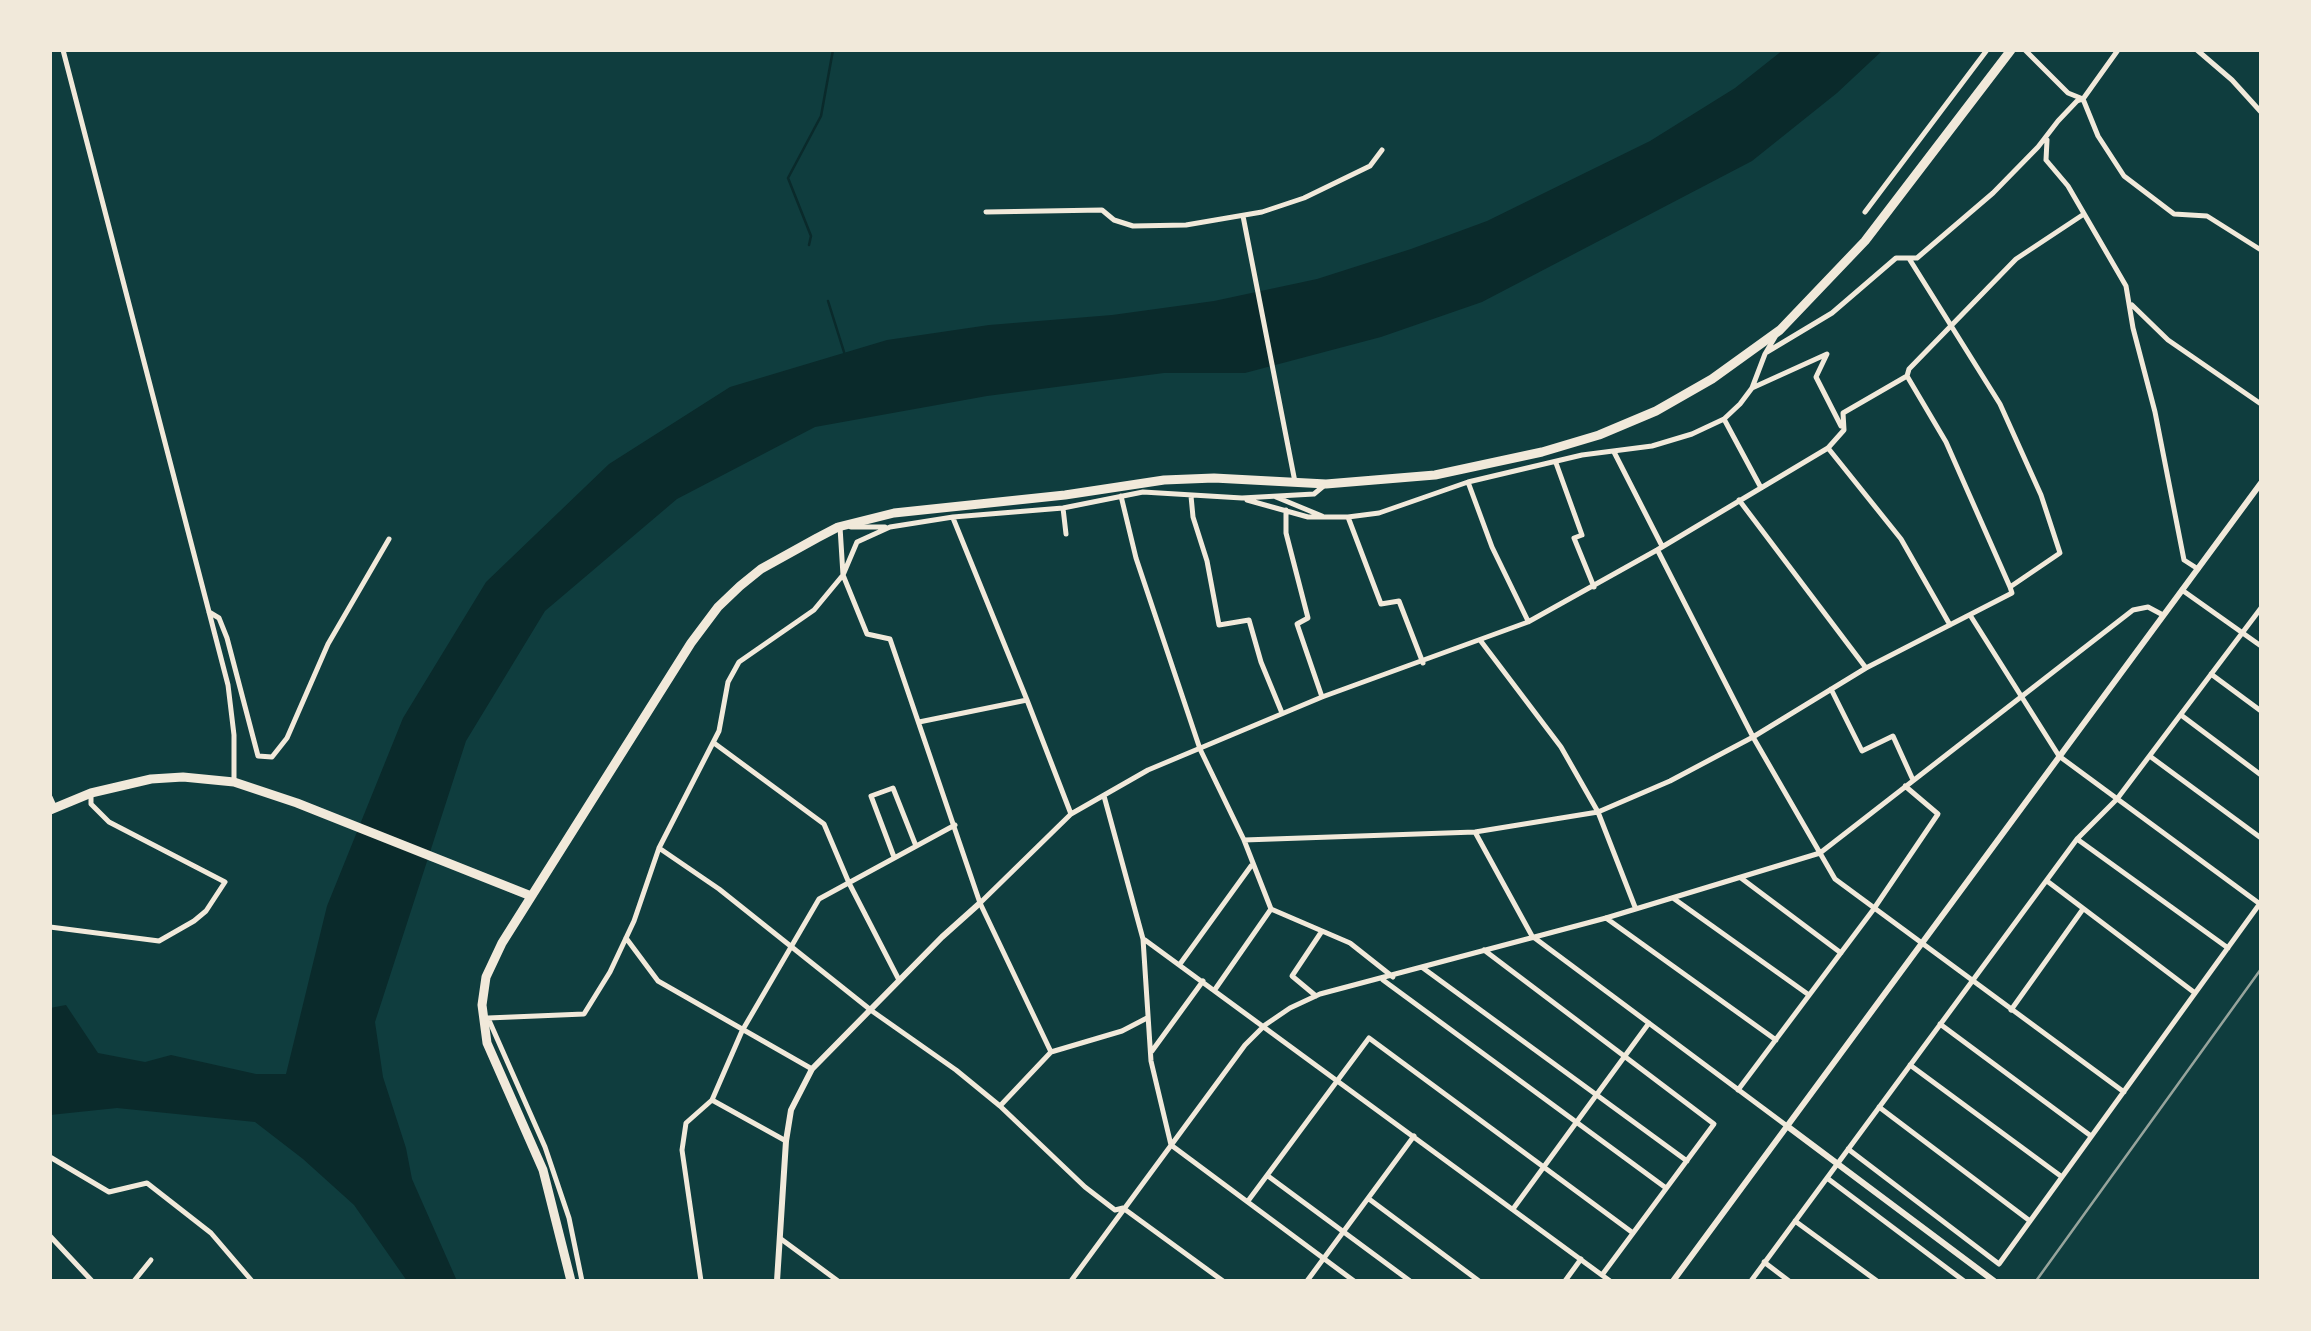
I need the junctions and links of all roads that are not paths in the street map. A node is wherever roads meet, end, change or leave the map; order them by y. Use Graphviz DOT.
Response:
graph roads {
  1 [pos="63,50"];
  2 [pos="1987,50"];
  3 [pos="2011,50"];
  4 [pos="2025,50"];
  5 [pos="2118,50"];
  6 [pos="2197,50"];
  7 [pos="2083,99"];
  8 [pos="2261,112"];
  9 [pos="2047,136"];
  10 [pos="1382,150"];
  11 [pos="986,212"];
  12 [pos="1865,212"];
  13 [pos="2084,214"];
  14 [pos="1243,216"];
  15 [pos="2261,250"];
  16 [pos="1910,260"];
  17 [pos="2130,302"];
  18 [pos="1953,327"];
  19 [pos="1780,330"];
  20 [pos="1765,354"];
  21 [pos="1907,376"];
  22 [pos="1752,388"];
  23 [pos="2261,404"];
  24 [pos="1724,419"];
  25 [pos="1844,430"];
  26 [pos="1828,448"];
  27 [pos="1614,452"];
  28 [pos="1556,463"];
  29 [pos="1164,480"];
  30 [pos="1295,482"];
  31 [pos="1468,482"];
  32 [pos="2261,483"];
  33 [pos="1326,484"];
  34 [pos="1760,486"];
  35 [pos="1142,492"];
  36 [pos="1270,494"];
  37 [pos="1065,495"];
  38 [pos="1122,496"];
  39 [pos="1191,496"];
  40 [pos="1242,498"];
  41 [pos="1739,500"];
  42 [pos="1063,508"];
  43 [pos="1286,510"];
  44 [pos="1348,516"];
  45 [pos="953,517"];
  46 [pos="1329,519"];
  47 [pos="890,527"];
  48 [pos="838,528"];
  49 [pos="1066,534"];
  50 [pos="389,539"];
  51 [pos="1660,548"];
  52 [pos="2198,569"];
  53 [pos="842,575"];
  54 [pos="1594,587"];
  55 [pos="2010,587"];
  56 [pos="2182,590"];
  57 [pos="2261,608"];
  58 [pos="209,612"];
  59 [pos="1970,615"];
  60 [pos="2163,615"];
  61 [pos="1528,622"];
  62 [pos="1950,626"];
  63 [pos="2243,632"];
  64 [pos="1480,640"];
  65 [pos="2261,646"];
  66 [pos="1422,663"];
  67 [pos="1866,668"];
  68 [pos="2212,674"];
  69 [pos="1831,689"];
  70 [pos="2020,695"];
  71 [pos="1322,697"];
  72 [pos="1027,700"];
  73 [pos="2261,711"];
  74 [pos="1282,713"];
  75 [pos="2181,715"];
  76 [pos="919,722"];
  77 [pos="1753,738"];
  78 [pos="713,742"];
  79 [pos="1200,749"];
  80 [pos="2060,756"];
  81 [pos="2150,756"];
  82 [pos="2261,775"];
  83 [pos="1913,780"];
  84 [pos="234,782"];
  85 [pos="1905,786"];
  86 [pos="91,793"];
  87 [pos="1104,796"];
  88 [pos="50,798"];
  89 [pos="2117,800"];
  90 [pos="52,809"];
  91 [pos="1598,812"];
  92 [pos="1071,814"];
  93 [pos="954,825"];
  94 [pos="1475,832"];
  95 [pos="2261,838"];
  96 [pos="2078,839"];
  97 [pos="1244,840"];
  98 [pos="916,846"];
  99 [pos="658,848"];
  100 [pos="1820,853"];
  101 [pos="894,857"];
  102 [pos="1252,866"];
  103 [pos="1740,878"];
  104 [pos="2046,881"];
  105 [pos="849,883"];
  106 [pos="531,896"];
  107 [pos="1673,898"];
  108 [pos="980,903"];
  109 [pos="2260,903"];
  110 [pos="1636,907"];
  111 [pos="1271,909"];
  112 [pos="1874,910"];
  113 [pos="2083,910"];
  114 [pos="1606,918"];
  115 [pos="50,927"];
  116 [pos="1322,931"];
  117 [pos="1532,936"];
  118 [pos="626,938"];
  119 [pos="1143,939"];
  120 [pos="1921,944"];
  121 [pos="789,946"];
  122 [pos="2228,948"];
  123 [pos="1484,950"];
  124 [pos="1841,954"];
  125 [pos="1180,964"];
  126 [pos="1423,968"];
  127 [pos="1394,976"];
  128 [pos="1381,978"];
  129 [pos="1203,981"];
  130 [pos="901,982"];
  131 [pos="1972,982"];
  132 [pos="1215,989"];
  133 [pos="2195,994"];
  134 [pos="1316,996"];
  135 [pos="1810,996"];
  136 [pos="2010,1010"];
  137 [pos="872,1012"];
  138 [pos="1147,1018"];
  139 [pos="486,1021"];
  140 [pos="1649,1023"];
  141 [pos="1940,1024"];
  142 [pos="1265,1025"];
  143 [pos="742,1031"];
  144 [pos="1776,1040"];
  145 [pos="1051,1052"];
  146 [pos="1150,1053"];
  147 [pos="1626,1055"];
  148 [pos="1910,1066"];
  149 [pos="812,1069"];
  150 [pos="1338,1080"];
  151 [pos="1738,1090"];
  152 [pos="2124,1092"];
  153 [pos="1596,1096"];
  154 [pos="712,1100"];
  155 [pos="1000,1106"];
  156 [pos="1879,1107"];
  157 [pos="1577,1122"];
  158 [pos="1787,1126"];
  159 [pos="1414,1136"];
  160 [pos="2092,1136"];
  161 [pos="786,1141"];
  162 [pos="1171,1146"];
  163 [pos="1848,1149"];
  164 [pos="50,1157"];
  165 [pos="1686,1160"];
  166 [pos="1836,1165"];
  167 [pos="1544,1168"];
  168 [pos="1267,1176"];
  169 [pos="2062,1177"];
  170 [pos="1826,1178"];
  171 [pos="1666,1188"];
  172 [pos="1368,1199"];
  173 [pos="1247,1202"];
  174 [pos="1124,1208"];
  175 [pos="1513,1209"];
  176 [pos="1795,1221"];
  177 [pos="2030,1221"];
  178 [pos="1343,1232"];
  179 [pos="1633,1234"];
  180 [pos="50,1236"];
  181 [pos="781,1239"];
  182 [pos="1323,1258"];
  183 [pos="1581,1259"];
  184 [pos="151,1260"];
  185 [pos="1764,1262"];
  186 [pos="1602,1275"];
  187 [pos="92,1281"];
  188 [pos="134,1281"];
  189 [pos="252,1281"];
  190 [pos="570,1281"];
  191 [pos="582,1281"];
  192 [pos="701,1281"];
  193 [pos="777,1281"];
  194 [pos="838,1281"];
  195 [pos="1071,1281"];
  196 [pos="1222,1281"];
  197 [pos="1307,1281"];
  198 [pos="1354,1281"];
  199 [pos="1410,1281"];
  200 [pos="1478,1281"];
  201 [pos="1565,1281"];
  202 [pos="1610,1281"];
  203 [pos="1673,1281"];
  204 [pos="1750,1281"];
  205 [pos="1789,1281"];
  206 [pos="1877,1281"];
  207 [pos="1964,1281"];
  208 [pos="1994,1281"];
  1 -- 58 [label="street"];
  2 -- 12 [label="street"];
  3 -- 19 [label="main road"];
  4 -- 7 [label="street"];
  5 -- 7 [label="street"];
  6 -- 8 [label="street"];
  7 -- 9 [label="street"];
  7 -- 15 [label="street"];
  9 -- 13 [label="street"];
  9 -- 16 [label="street"];
  10 -- 14 [label="street"];
  11 -- 14 [label="street"];
  13 -- 17 [label="street"];
  13 -- 18 [label="street"];
  14 -- 30 [label="street"];
  16 -- 18 [label="street"];
  16 -- 20 [label="street"];
  17 -- 23 [label="street"];
  17 -- 52 [label="street"];
  18 -- 21 [label="street"];
  18 -- 55 [label="street"];
  19 -- 20 [label="street"];
  19 -- 33 [label="main road"];
  20 -- 22 [label="street"];
  21 -- 25 [label="street"];
  21 -- 55 [label="street"];
  22 -- 24 [label="street"];
  22 -- 25 [label="street"];
  24 -- 27 [label="street"];
  24 -- 34 [label="street"];
  25 -- 26 [label="street"];
  26 -- 34 [label="street"];
  26 -- 62 [label="street"];
  27 -- 28 [label="street"];
  27 -- 51 [label="street"];
  28 -- 31 [label="street"];
  28 -- 54 [label="street"];
  29 -- 30 [label="main road"];
  29 -- 35 [label="street"];
  29 -- 37 [label="main road"];
  30 -- 33 [label="main road"];
  31 -- 44 [label="street"];
  31 -- 61 [label="street"];
  32 -- 52 [label="street"];
  33 -- 36 [label="street"];
  34 -- 41 [label="street"];
  35 -- 38 [label="street"];
  35 -- 39 [label="street"];
  36 -- 40 [label="street"];
  36 -- 46 [label="street"];
  37 -- 38 [label="street"];
  37 -- 48 [label="main road"];
  38 -- 42 [label="street"];
  38 -- 79 [label="street"];
  39 -- 40 [label="street"];
  39 -- 74 [label="street"];
  40 -- 43 [label="street"];
  41 -- 51 [label="street"];
  41 -- 67 [label="street"];
  42 -- 45 [label="street"];
  42 -- 49 [label="street"];
  43 -- 46 [label="street"];
  43 -- 71 [label="street"];
  44 -- 46 [label="street"];
  44 -- 66 [label="street"];
  45 -- 47 [label="street"];
  45 -- 72 [label="street"];
  47 -- 48 [label="street"];
  47 -- 53 [label="street"];
  48 -- 53 [label="street"];
  48 -- 106 [label="main road"];
  50 -- 58 [label="street"];
  51 -- 54 [label="street"];
  51 -- 77 [label="street"];
  52 -- 56 [label="street"];
  53 -- 76 [label="street"];
  53 -- 78 [label="street"];
  54 -- 61 [label="street"];
  55 -- 59 [label="street"];
  56 -- 60 [label="street"];
  56 -- 63 [label="street"];
  57 -- 63 [label="street"];
  58 -- 84 [label="street"];
  59 -- 62 [label="street"];
  59 -- 70 [label="street"];
  60 -- 70 [label="street"];
  60 -- 80 [label="street"];
  61 -- 64 [label="street"];
  62 -- 67 [label="street"];
  63 -- 65 [label="street"];
  63 -- 68 [label="street"];
  64 -- 66 [label="street"];
  64 -- 91 [label="street"];
  66 -- 71 [label="street"];
  67 -- 69 [label="street"];
  68 -- 73 [label="street"];
  68 -- 75 [label="street"];
  69 -- 77 [label="street"];
  69 -- 83 [label="street"];
  70 -- 80 [label="street"];
  70 -- 83 [label="street"];
  71 -- 74 [label="street"];
  72 -- 76 [label="street"];
  72 -- 92 [label="street"];
  74 -- 79 [label="street"];
  75 -- 81 [label="street"];
  75 -- 82 [label="street"];
  76 -- 93 [label="street"];
  77 -- 91 [label="street"];
  77 -- 100 [label="street"];
  78 -- 99 [label="street"];
  78 -- 105 [label="street"];
  79 -- 87 [label="street"];
  79 -- 97 [label="street"];
  80 -- 89 [label="street"];
  80 -- 120 [label="street"];
  81 -- 89 [label="street"];
  81 -- 95 [label="street"];
  83 -- 85 [label="street"];
  84 -- 86 [label="main road"];
  84 -- 106 [label="main road"];
  85 -- 100 [label="street"];
  85 -- 112 [label="street"];
  86 -- 90 [label="main road"];
  86 -- 115 [label="street"];
  87 -- 92 [label="street"];
  87 -- 119 [label="street"];
  88 -- 90 [label="street"];
  89 -- 96 [label="street"];
  89 -- 109 [label="street"];
  91 -- 94 [label="street"];
  91 -- 110 [label="street"];
  92 -- 108 [label="street"];
  93 -- 98 [label="street"];
  93 -- 108 [label="street"];
  94 -- 97 [label="street"];
  94 -- 117 [label="street"];
  96 -- 104 [label="street"];
  96 -- 122 [label="street"];
  97 -- 102 [label="street"];
  98 -- 101 [label="street"];
  98 -- 101 [label="street"];
  99 -- 118 [label="street"];
  99 -- 121 [label="street"];
  100 -- 103 [label="street"];
  100 -- 112 [label="street"];
  101 -- 105 [label="street"];
  102 -- 111 [label="street"];
  102 -- 125 [label="street"];
  103 -- 107 [label="street"];
  103 -- 124 [label="street"];
  104 -- 113 [label="street"];
  104 -- 131 [label="street"];
  105 -- 121 [label="street"];
  105 -- 130 [label="street"];
  106 -- 139 [label="main road"];
  107 -- 110 [label="street"];
  107 -- 135 [label="street"];
  108 -- 130 [label="street"];
  108 -- 145 [label="street"];
  109 -- 122 [label="street"];
  110 -- 114 [label="street"];
  111 -- 116 [label="street"];
  111 -- 132 [label="street"];
  112 -- 120 [label="street"];
  112 -- 124 [label="street"];
  113 -- 133 [label="street"];
  113 -- 136 [label="street"];
  114 -- 117 [label="street"];
  114 -- 144 [label="street"];
  116 -- 127 [label="street"];
  116 -- 134 [label="street"];
  117 -- 123 [label="street"];
  117 -- 140 [label="street"];
  118 -- 139 [label="street"];
  118 -- 143 [label="street"];
  119 -- 125 [label="street"];
  119 -- 138 [label="street"];
  120 -- 131 [label="street"];
  120 -- 158 [label="street"];
  121 -- 137 [label="street"];
  121 -- 143 [label="street"];
  122 -- 133 [label="street"];
  123 -- 126 [label="street"];
  123 -- 147 [label="street"];
  124 -- 135 [label="street"];
  125 -- 129 [label="street"];
  126 -- 127 [label="street"];
  126 -- 153 [label="street"];
  127 -- 128 [label="street"];
  128 -- 134 [label="street"];
  128 -- 157 [label="street"];
  129 -- 132 [label="street"];
  129 -- 146 [label="street"];
  130 -- 137 [label="street"];
  131 -- 136 [label="street"];
  131 -- 141 [label="street"];
  132 -- 142 [label="street"];
  133 -- 152 [label="street"];
  134 -- 142 [label="street"];
  135 -- 144 [label="street"];
  136 -- 152 [label="street"];
  137 -- 149 [label="street"];
  137 -- 155 [label="street"];
  138 -- 145 [label="street"];
  138 -- 146 [label="street"];
  139 -- 190 [label="main road"];
  139 -- 191 [label="street"];
  140 -- 147 [label="street"];
  140 -- 151 [label="street"];
  141 -- 148 [label="street"];
  141 -- 160 [label="street"];
  142 -- 150 [label="street"];
  142 -- 162 [label="street"];
  143 -- 149 [label="street"];
  143 -- 154 [label="street"];
  144 -- 151 [label="street"];
  145 -- 155 [label="street"];
  146 -- 162 [label="street"];
  147 -- 153 [label="street"];
  147 -- 165 [label="street"];
  148 -- 156 [label="street"];
  148 -- 169 [label="street"];
  149 -- 161 [label="street"];
  150 -- 159 [label="street"];
  150 -- 167 [label="street"];
  150 -- 168 [label="street"];
  151 -- 158 [label="street"];
  152 -- 160 [label="street"];
  153 -- 157 [label="street"];
  153 -- 165 [label="street"];
  154 -- 161 [label="street"];
  154 -- 192 [label="street"];
  155 -- 174 [label="street"];
  156 -- 163 [label="street"];
  156 -- 177 [label="street"];
  157 -- 167 [label="street"];
  157 -- 171 [label="street"];
  158 -- 166 [label="street"];
  158 -- 203 [label="street"];
  159 -- 172 [label="street"];
  159 -- 175 [label="street"];
  160 -- 169 [label="street"];
  161 -- 181 [label="street"];
  162 -- 173 [label="street"];
  162 -- 174 [label="street"];
  163 -- 166 [label="street"];
  163 -- 177 [label="street"];
  164 -- 189 [label="street"];
  165 -- 171 [label="street"];
  166 -- 170 [label="street"];
  166 -- 208 [label="street"];
  167 -- 175 [label="street"];
  167 -- 179 [label="street"];
  168 -- 173 [label="street"];
  168 -- 178 [label="street"];
  169 -- 177 [label="street"];
  170 -- 176 [label="street"];
  170 -- 207 [label="street"];
  171 -- 179 [label="street"];
  172 -- 178 [label="street"];
  172 -- 200 [label="street"];
  173 -- 182 [label="street"];
  174 -- 195 [label="street"];
  174 -- 196 [label="street"];
  175 -- 183 [label="street"];
  176 -- 185 [label="street"];
  176 -- 206 [label="street"];
  178 -- 182 [label="street"];
  178 -- 199 [label="street"];
  179 -- 186 [label="street"];
  180 -- 187 [label="street"];
  181 -- 193 [label="street"];
  181 -- 194 [label="street"];
  182 -- 197 [label="street"];
  182 -- 198 [label="street"];
  183 -- 186 [label="street"];
  183 -- 201 [label="street"];
  184 -- 188 [label="street"];
  185 -- 204 [label="street"];
  185 -- 205 [label="street"];
  186 -- 202 [label="street"];
}
